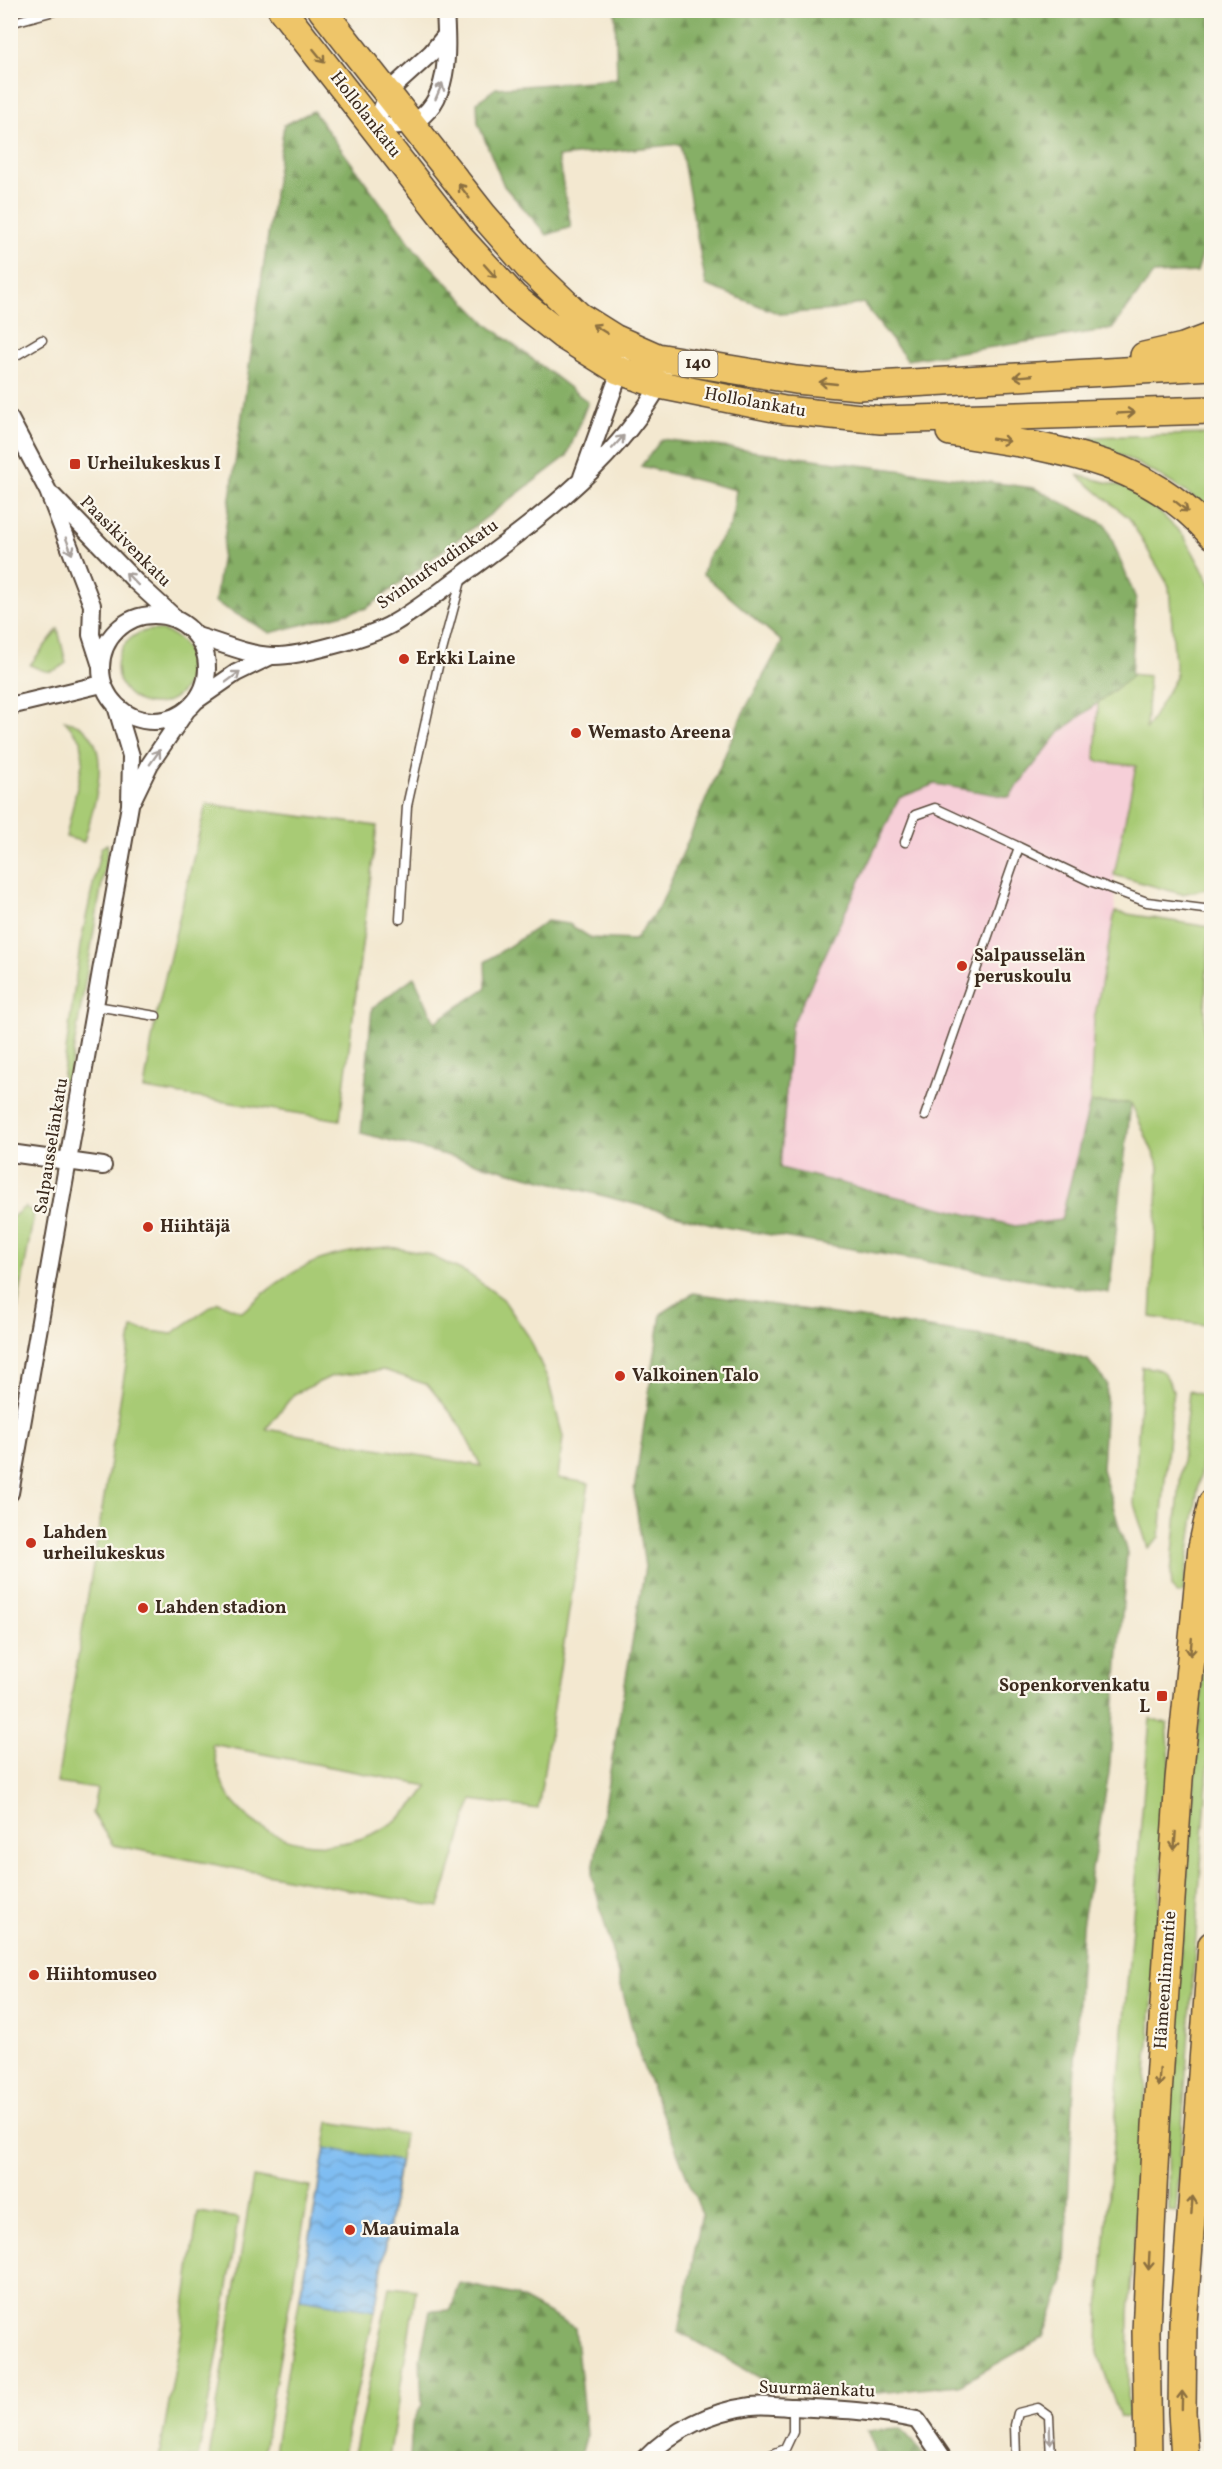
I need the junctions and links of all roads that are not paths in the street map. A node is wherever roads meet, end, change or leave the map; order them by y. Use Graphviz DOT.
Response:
graph roads {
  1 [pos="58,10"];
  2 [pos="282,10"];
  3 [pos="322,10"];
  4 [pos="445,10"];
  5 [pos="10,23"];
  6 [pos="446,35"];
  7 [pos="388,92"];
  8 [pos="412,122"];
  9 [pos="375,127"];
  10 [pos="1212,336"];
  11 [pos="42,340"];
  12 [pos="632,346"];
  13 [pos="10,358"];
  14 [pos="673,361"];
  15 [pos="1212,366"];
  16 [pos="618,370"];
  17 [pos="1081,372"];
  18 [pos="660,385"];
  19 [pos="1212,410"];
  20 [pos="10,419"];
  21 [pos="881,420"];
  22 [pos="579,486"];
  23 [pos="48,491"];
  24 [pos="1212,535"];
  25 [pos="463,574"];
  26 [pos="175,618"];
  27 [pos="197,636"];
  28 [pos="271,656"];
  29 [pos="100,664"];
  30 [pos="102,684"];
  31 [pos="10,706"];
  32 [pos="116,706"];
  33 [pos="191,706"];
  34 [pos="130,805"];
  35 [pos="905,842"];
  36 [pos="1019,847"];
  37 [pos="1212,910"];
  38 [pos="400,919"];
  39 [pos="96,1006"];
  40 [pos="156,1016"];
  41 [pos="925,1116"];
  42 [pos="10,1152"];
  43 [pos="70,1161"];
  44 [pos="103,1166"];
  45 [pos="10,1492"];
  46 [pos="1212,1503"];
  47 [pos="1207,1548"];
  48 [pos="1212,1946"];
  49 [pos="793,2407"];
  50 [pos="646,2458"];
  51 [pos="763,2458"];
  52 [pos="943,2458"];
  53 [pos="1016,2458"];
  54 [pos="1051,2458"];
  55 [pos="1148,2458"];
  56 [pos="1185,2458"];
  1 -- 5 [label="lane"];
  2 -- 9 [label="main road, Hollolankatu / 140, one-way"];
  3 -- 7 [label="main road, Hollolankatu / 140"];
  4 -- 6 [label="street"];
  6 -- 7 [label="street"];
  8 -- 6 [label="street, one-way"];
  7 -- 8 [label="main road, Hollolankatu / 140"];
  7 -- 9 [label="street"];
  8 -- 9 [label="street"];
  12 -- 8 [label="main road, Hollolankatu / 140, one-way"];
  9 -- 16 [label="main road, Hollolankatu / 140, one-way"];
  10 -- 17 [label="main road"];
  11 -- 13 [label="lane"];
  12 -- 14 [label="main road, Hollolankatu / 140"];
  12 -- 16 [label="street"];
  17 -- 14 [label="main road, Hollolankatu / 140, one-way"];
  14 -- 18 [label="street, Svinhufvudinkatu"];
  15 -- 17 [label="main road, Hollolankatu / 140"];
  16 -- 18 [label="main road, Hollolankatu / 140"];
  16 -- 22 [label="street"];
  18 -- 21 [label="main road, Hollolankatu / 140"];
  22 -- 18 [label="street, Svinhufvudinkatu, one-way"];
  21 -- 19 [label="main road, Hollolankatu / 140, one-way"];
  20 -- 23 [label="street, Paasikivenkatu"];
  21 -- 24 [label="main road, one-way"];
  22 -- 25 [label="street, Svinhufvudinkatu"];
  26 -- 23 [label="street, Paasikivenkatu, one-way"];
  23 -- 29 [label="street, Paasikivenkatu, one-way"];
  25 -- 28 [label="street, Svinhufvudinkatu"];
  25 -- 38 [label="lane"];
  26 -- 27 [label="street"];
  26 -- 29 [label="street"];
  27 -- 28 [label="street, Svinhufvudinkatu"];
  27 -- 33 [label="street"];
  33 -- 28 [label="street, Svinhufvudinkatu, one-way"];
  29 -- 30 [label="street"];
  30 -- 31 [label="street"];
  30 -- 32 [label="street"];
  32 -- 33 [label="street"];
  32 -- 34 [label="street, Salpausselänkatu"];
  34 -- 33 [label="street, Salpausselänkatu, one-way"];
  34 -- 39 [label="street, Salpausselänkatu"];
  35 -- 36 [label="lane"];
  36 -- 37 [label="lane"];
  36 -- 41 [label="lane"];
  39 -- 40 [label="lane"];
  39 -- 43 [label="street, Salpausselänkatu"];
  42 -- 43 [label="street"];
  43 -- 44 [label="street"];
  43 -- 45 [label="street, Salpausselänkatu"];
  46 -- 47 [label="main road, Hämeenlinnantie"];
  47 -- 55 [label="main road, Hämeenlinnantie, one-way"];
  56 -- 48 [label="main road, one-way"];
  49 -- 50 [label="street, Suurmäenkatu"];
  49 -- 51 [label="lane"];
  49 -- 52 [label="street, Suurmäenkatu"];
  53 -- 54 [label="lane, one-way"];
}
